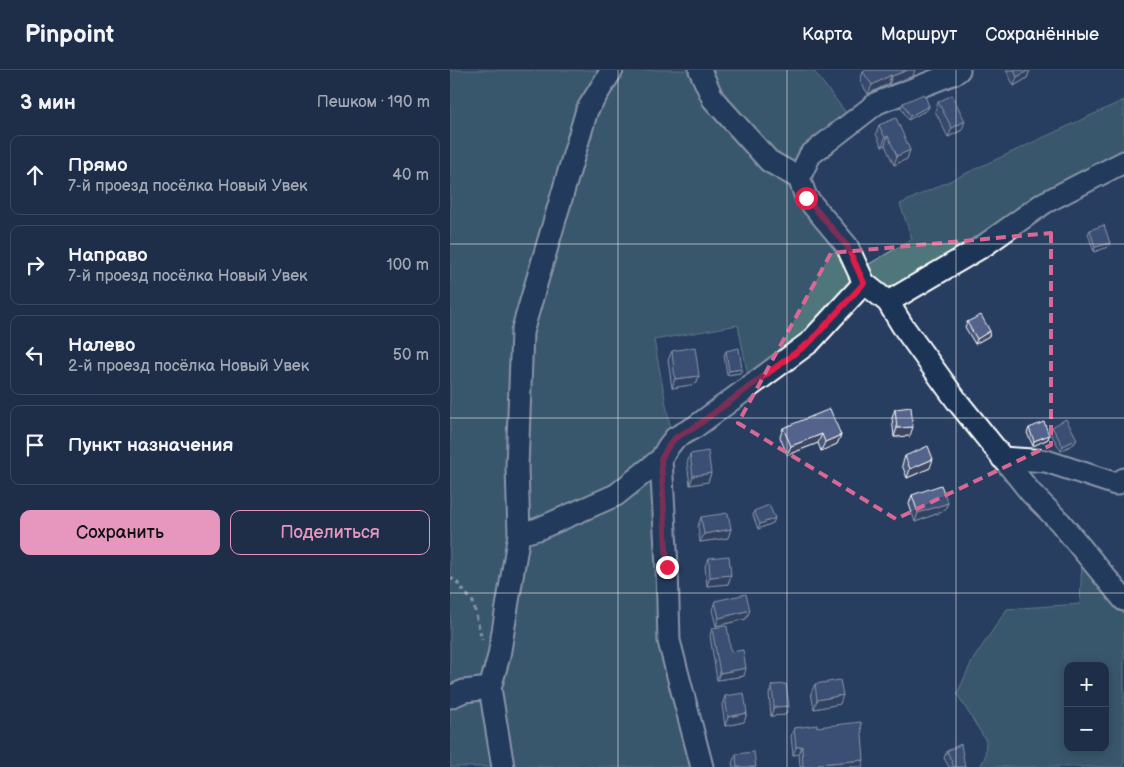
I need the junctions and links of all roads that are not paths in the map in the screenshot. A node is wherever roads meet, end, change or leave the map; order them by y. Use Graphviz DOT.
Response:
graph roads {
  1 [pos="612,70"];
  2 [pos="700,70"];
  3 [pos="959,70"];
  4 [pos="1124,162"];
  5 [pos="799,178"];
  6 [pos="864,283"];
  7 [pos="888,302"];
  8 [pos="1002,458"];
  9 [pos="661,459"];
  10 [pos="1124,479"];
  11 [pos="519,534"];
  12 [pos="1124,600"];
  13 [pos="490,688"];
  14 [pos="450,697"];
  15 [pos="503,767"];
  16 [pos="702,767"];
  1 -- 11 [label="street"];
  2 -- 5 [label="street"];
  3 -- 5 [label="street"];
  4 -- 7 [label="street"];
  5 -- 6 [label="street"];
  6 -- 7 [label="street"];
  6 -- 9 [label="street"];
  7 -- 8 [label="street"];
  8 -- 10 [label="street"];
  8 -- 12 [label="street"];
  9 -- 11 [label="street"];
  9 -- 16 [label="street"];
  11 -- 13 [label="street"];
  13 -- 14 [label="street"];
  13 -- 15 [label="street"];
}
